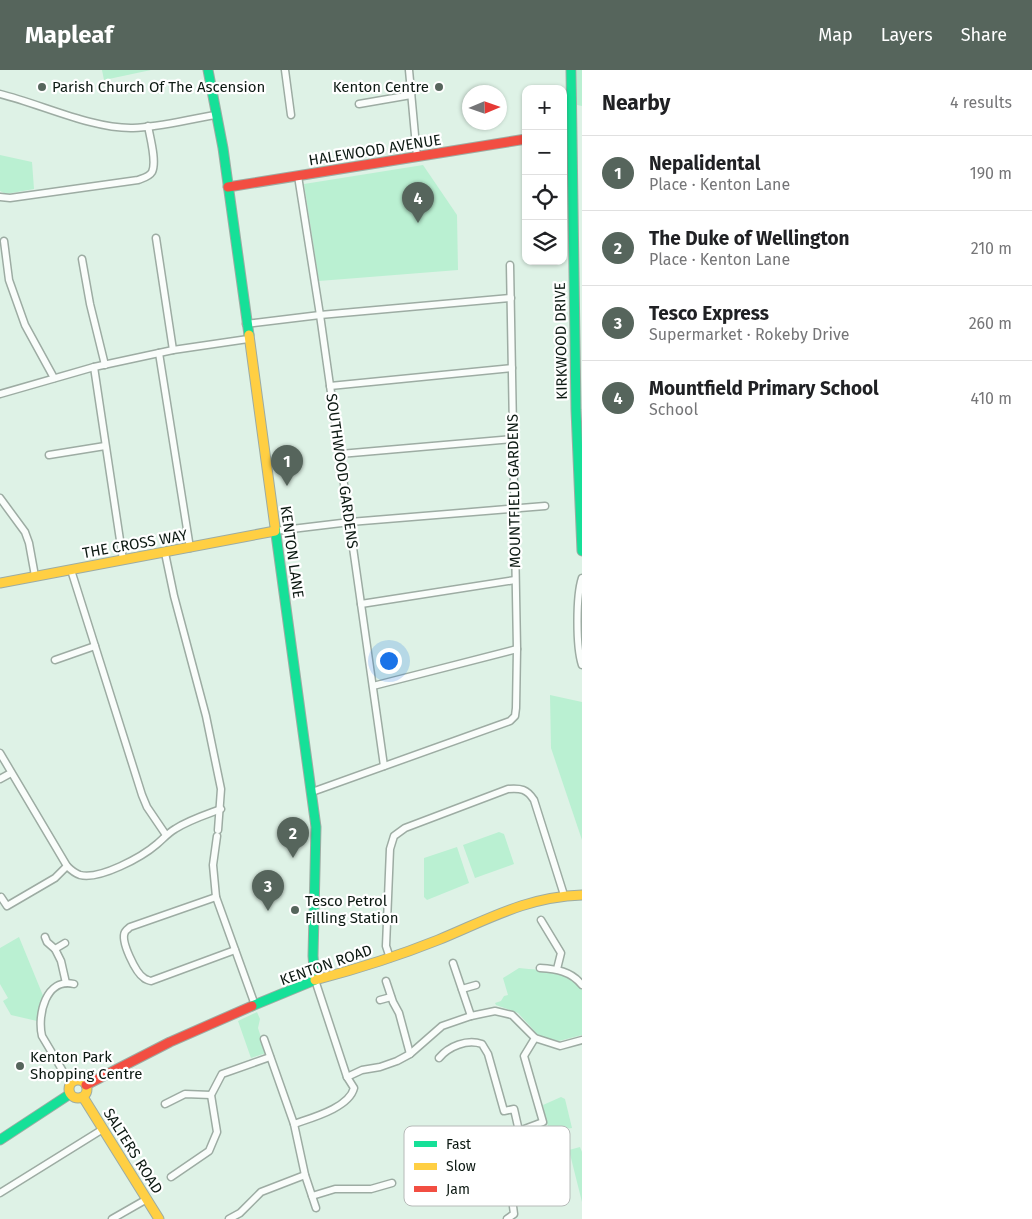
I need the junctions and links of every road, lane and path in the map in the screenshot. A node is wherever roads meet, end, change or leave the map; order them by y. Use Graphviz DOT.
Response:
graph roads {
  1 [pos="208,70"];
  2 [pos="285,70"];
  3 [pos="410,70"];
  4 [pos="571,70"];
  5 [pos="0,94"];
  6 [pos="411,96"];
  7 [pos="359,104"];
  8 [pos="216,115"];
  9 [pos="291,115"];
  10 [pos="148,126"];
  11 [pos="568,135"];
  12 [pos="522,140"];
  13 [pos="417,157"];
  14 [pos="298,176"];
  15 [pos="228,187"];
  16 [pos="0,197"];
  17 [pos="577,214"];
  18 [pos="156,238"];
  19 [pos="4,241"];
  20 [pos="82,258"];
  21 [pos="510,265"];
  22 [pos="511,298"];
  23 [pos="320,315"];
  24 [pos="246,324"];
  25 [pos="248,339"];
  26 [pos="173,350"];
  27 [pos="159,353"];
  28 [pos="105,365"];
  29 [pos="94,367"];
  30 [pos="512,368"];
  31 [pos="54,378"];
  32 [pos="330,386"];
  33 [pos="579,387"];
  34 [pos="0,393"];
  35 [pos="512,439"];
  36 [pos="105,446"];
  37 [pos="580,447"];
  38 [pos="340,454"];
  39 [pos="49,455"];
  40 [pos="0,498"];
  41 [pos="545,506"];
  42 [pos="580,506"];
  43 [pos="514,510"];
  44 [pos="350,522"];
  45 [pos="275,531"];
  46 [pos="190,548"];
  47 [pos="582,551"];
  48 [pos="165,553"];
  49 [pos="123,560"];
  50 [pos="71,570"];
  51 [pos="35,576"];
  52 [pos="582,578"];
  53 [pos="515,580"];
  54 [pos="0,583"];
  55 [pos="362,604"];
  56 [pos="95,646"];
  57 [pos="517,649"];
  58 [pos="55,660"];
  59 [pos="582,665"];
  60 [pos="373,686"];
  61 [pos="0,753"];
  62 [pos="384,766"];
  63 [pos="11,772"];
  64 [pos="0,779"];
  65 [pos="312,792"];
  66 [pos="221,809"];
  67 [pos="166,835"];
  68 [pos="67,866"];
  69 [pos="564,894"];
  70 [pos="582,895"];
  71 [pos="1,897"];
  72 [pos="216,898"];
  73 [pos="541,920"];
  74 [pos="46,937"];
  75 [pos="66,943"];
  76 [pos="55,949"];
  77 [pos="235,950"];
  78 [pos="390,958"];
  79 [pos="453,963"];
  80 [pos="540,968"];
  81 [pos="557,969"];
  82 [pos="315,980"];
  83 [pos="386,981"];
  84 [pos="66,983"];
  85 [pos="74,984"];
  86 [pos="476,985"];
  87 [pos="582,985"];
  88 [pos="462,989"];
  89 [pos="391,997"];
  90 [pos="380,1000"];
  91 [pos="255,1005"];
  92 [pos="471,1016"];
  93 [pos="535,1038"];
  94 [pos="264,1039"];
  95 [pos="582,1040"];
  96 [pos="410,1054"];
  97 [pos="270,1057"];
  98 [pos="439,1058"];
  99 [pos="347,1077"];
  100 [pos="73,1082"];
  101 [pos="86,1085"];
  102 [pos="70,1094"];
  103 [pos="211,1095"];
  104 [pos="83,1097"];
  105 [pos="165,1104"];
  106 [pos="294,1124"];
  107 [pos="519,1126"];
  108 [pos="533,1126"];
  109 [pos="103,1129"];
  110 [pos="0,1140"];
  111 [pos="305,1175"];
  112 [pos="171,1177"];
  113 [pos="392,1183"];
  114 [pos="0,1193"];
  115 [pos="312,1196"];
  116 [pos="147,1198"];
  117 [pos="515,1206"];
  118 [pos="316,1208"];
  119 [pos="112,1219"];
  120 [pos="159,1219"];
  121 [pos="229,1219"];
  122 [pos="507,1219"];
  1 -- 8 [label="street, KENTON LANE"];
  2 -- 9 [label="street"];
  3 -- 6 [label="street"];
  4 -- 11 [label="street, KIRKWOOD DRIVE"];
  5 -- 10 [label="street"];
  6 -- 7 [label="street"];
  6 -- 13 [label="street"];
  8 -- 10 [label="street"];
  8 -- 15 [label="street, KENTON LANE"];
  10 -- 16 [label="street"];
  11 -- 17 [label="street, KIRKWOOD DRIVE"];
  12 -- 13 [label="street, HALEWOOD AVENUE"];
  13 -- 14 [label="street, HALEWOOD AVENUE"];
  14 -- 15 [label="street, HALEWOOD AVENUE"];
  14 -- 23 [label="street, SOUTHWOOD GARDENS"];
  15 -- 24 [label="street, KENTON LANE"];
  17 -- 33 [label="street, KIRKWOOD DRIVE"];
  18 -- 26 [label="street"];
  19 -- 31 [label="street"];
  20 -- 28 [label="street"];
  21 -- 22 [label="street, MOUNTFIELD GARDENS"];
  22 -- 23 [label="street"];
  22 -- 30 [label="street, MOUNTFIELD GARDENS"];
  23 -- 24 [label="street"];
  23 -- 32 [label="street, SOUTHWOOD GARDENS"];
  24 -- 25 [label="street, KENTON LANE"];
  25 -- 26 [label="street"];
  25 -- 45 [label="street, KENTON LANE"];
  26 -- 27 [label="street"];
  27 -- 28 [label="street"];
  27 -- 46 [label="street"];
  28 -- 29 [label="street"];
  29 -- 31 [label="street"];
  29 -- 36 [label="street"];
  30 -- 32 [label="street"];
  30 -- 35 [label="street, MOUNTFIELD GARDENS"];
  31 -- 34 [label="street"];
  32 -- 38 [label="street, SOUTHWOOD GARDENS"];
  33 -- 37 [label="street, KIRKWOOD DRIVE"];
  35 -- 38 [label="street"];
  35 -- 43 [label="street, MOUNTFIELD GARDENS"];
  36 -- 39 [label="street"];
  36 -- 49 [label="street"];
  37 -- 42 [label="street, KIRKWOOD DRIVE"];
  38 -- 44 [label="street, SOUTHWOOD GARDENS"];
  40 -- 51 [label="street"];
  41 -- 43 [label="street"];
  42 -- 47 [label="street, KIRKWOOD DRIVE"];
  43 -- 44 [label="street"];
  43 -- 53 [label="street, MOUNTFIELD GARDENS"];
  44 -- 45 [label="street"];
  44 -- 55 [label="street, SOUTHWOOD GARDENS"];
  45 -- 46 [label="street, THE CROSS WAY"];
  45 -- 65 [label="street, KENTON LANE"];
  46 -- 48 [label="street, THE CROSS WAY"];
  48 -- 49 [label="street, THE CROSS WAY"];
  48 -- 66 [label="street"];
  49 -- 50 [label="street, THE CROSS WAY"];
  50 -- 51 [label="street, THE CROSS WAY"];
  50 -- 56 [label="street"];
  51 -- 54 [label="street, THE CROSS WAY"];
  52 -- 59 [label="street"];
  53 -- 55 [label="street"];
  53 -- 57 [label="street, MOUNTFIELD GARDENS"];
  55 -- 60 [label="street, SOUTHWOOD GARDENS"];
  56 -- 58 [label="street"];
  56 -- 67 [label="street"];
  57 -- 60 [label="street"];
  57 -- 62 [label="street, MOUNTFIELD GARDENS"];
  60 -- 62 [label="street, SOUTHWOOD GARDENS"];
  61 -- 63 [label="street"];
  62 -- 65 [label="street"];
  63 -- 64 [label="street"];
  63 -- 68 [label="street"];
  65 -- 82 [label="street, KENTON LANE"];
  66 -- 67 [label="street"];
  66 -- 72 [label="street"];
  67 -- 68 [label="street"];
  68 -- 71 [label="street"];
  69 -- 70 [label="street, KENTON ROAD"];
  69 -- 78 [label="street, KENTON ROAD"];
  69 -- 78 [label="street"];
  72 -- 77 [label="street"];
  72 -- 77 [label="street"];
  73 -- 81 [label="street"];
  74 -- 76 [label="street"];
  75 -- 76 [label="street"];
  76 -- 84 [label="street"];
  77 -- 91 [label="street"];
  78 -- 82 [label="street, KENTON ROAD"];
  79 -- 88 [label="street"];
  80 -- 81 [label="street"];
  81 -- 87 [label="street"];
  82 -- 91 [label="street, KENTON ROAD"];
  82 -- 99 [label="street"];
  83 -- 89 [label="street"];
  84 -- 85 [label="street"];
  84 -- 100 [label="street"];
  86 -- 88 [label="street"];
  88 -- 92 [label="street"];
  89 -- 90 [label="street"];
  89 -- 96 [label="street"];
  91 -- 101 [label="street, KENTON ROAD"];
  92 -- 93 [label="street"];
  92 -- 96 [label="street"];
  93 -- 95 [label="street"];
  93 -- 108 [label="street"];
  94 -- 97 [label="street"];
  96 -- 99 [label="street"];
  97 -- 103 [label="street"];
  97 -- 106 [label="street"];
  98 -- 107 [label="street"];
  99 -- 106 [label="street"];
  100 -- 101 [label="street"];
  100 -- 102 [label="street"];
  101 -- 104 [label="street"];
  102 -- 104 [label="street"];
  102 -- 110 [label="street"];
  103 -- 105 [label="street"];
  103 -- 112 [label="street"];
  104 -- 109 [label="street, SALTERS ROAD"];
  106 -- 111 [label="street"];
  109 -- 114 [label="street"];
  109 -- 116 [label="street, SALTERS ROAD"];
  111 -- 115 [label="street"];
  111 -- 121 [label="street"];
  113 -- 115 [label="street"];
  115 -- 118 [label="street"];
  116 -- 119 [label="street"];
  116 -- 120 [label="street, SALTERS ROAD"];
  117 -- 122 [label="street"];
}
